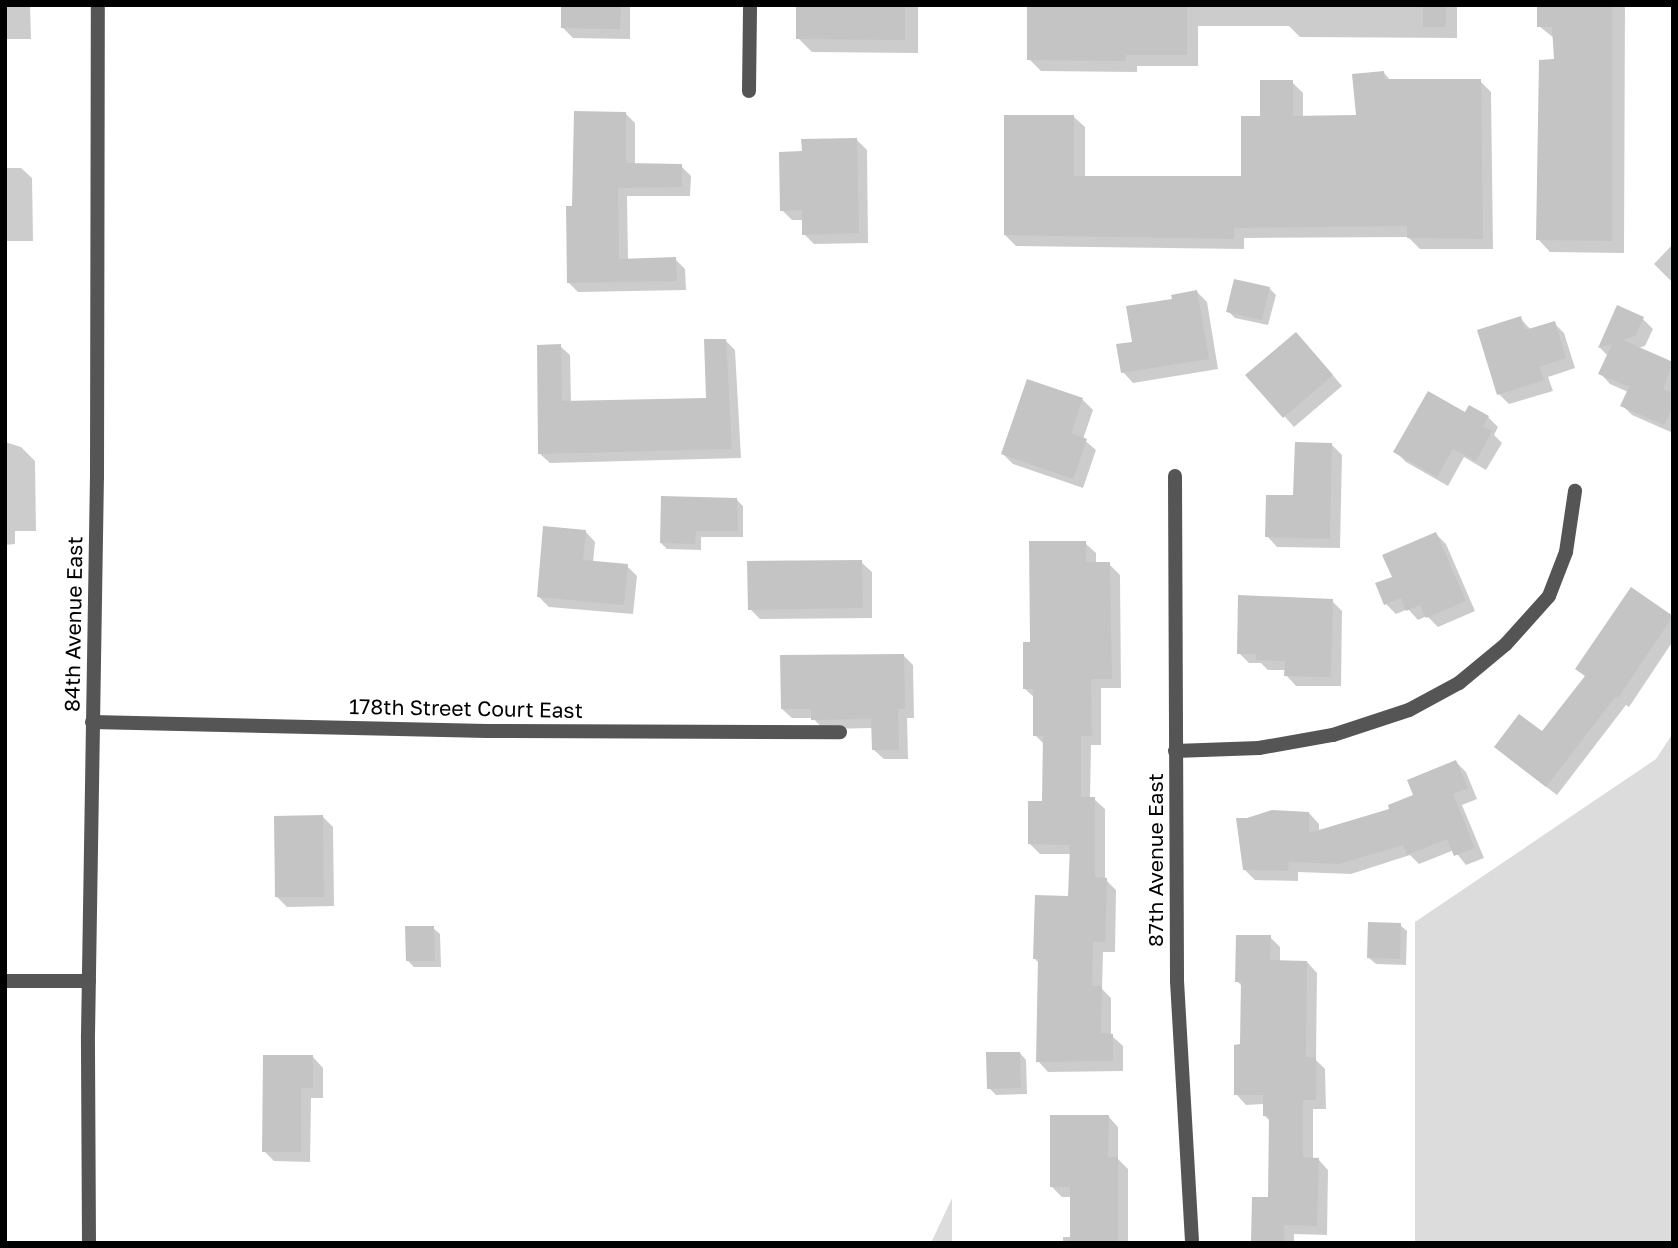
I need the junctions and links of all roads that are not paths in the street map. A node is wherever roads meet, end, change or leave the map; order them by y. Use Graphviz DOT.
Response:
graph roads {
  1 [pos="98,5"];
  2 [pos="750,5"];
  3 [pos="749,91"];
  4 [pos="1175,476"];
  5 [pos="1575,491"];
  6 [pos="92,722"];
  7 [pos="840,732"];
  8 [pos="1175,751"];
  9 [pos="5,981"];
  10 [pos="89,981"];
  11 [pos="89,1243"];
  12 [pos="1192,1243"];
  1 -- 6 [label="street, 84th Avenue East"];
  2 -- 3 [label="street"];
  4 -- 8 [label="street, 87th Avenue East"];
  5 -- 8 [label="street"];
  6 -- 7 [label="street, 178th Street Court East"];
  6 -- 10 [label="street, 84th Avenue East"];
  8 -- 12 [label="street, 87th Avenue East"];
  9 -- 10 [label="street"];
  10 -- 11 [label="street, 84th Avenue East"];
}
